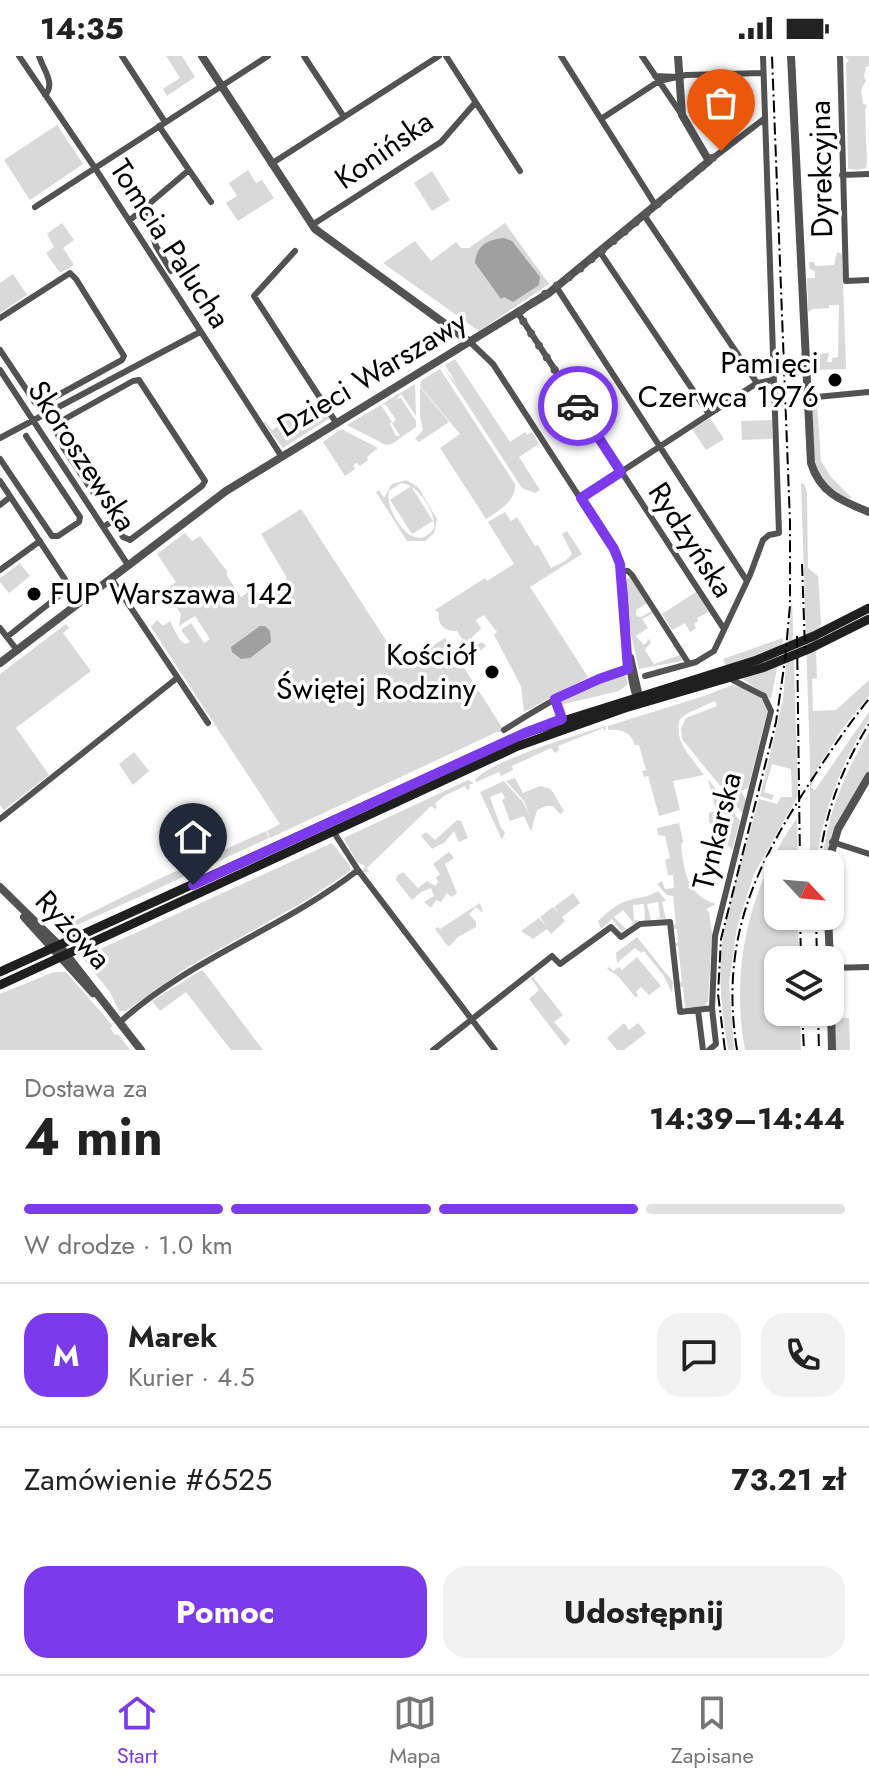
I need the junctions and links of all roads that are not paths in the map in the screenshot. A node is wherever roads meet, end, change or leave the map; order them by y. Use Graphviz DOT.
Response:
graph roads {
  1 [pos="19,56"];
  2 [pos="39,56"];
  3 [pos="122,56"];
  4 [pos="202,56"];
  5 [pos="268,56"];
  6 [pos="304,56"];
  7 [pos="439,56"];
  8 [pos="446,56"];
  9 [pos="561,56"];
  10 [pos="642,56"];
  11 [pos="678,56"];
  12 [pos="763,56"];
  13 [pos="791,56"];
  14 [pos="840,56"];
  15 [pos="763,73"];
  16 [pos="678,77"];
  17 [pos="657,78"];
  18 [pos="221,87"];
  19 [pos="45,95"];
  20 [pos="475,103"];
  21 [pos="682,115"];
  22 [pos="344,117"];
  23 [pos="601,119"];
  24 [pos="764,119"];
  25 [pos="162,124"];
  26 [pos="709,161"];
  27 [pos="271,164"];
  28 [pos="95,168"];
  29 [pos="189,170"];
  30 [pos="520,171"];
  31 [pos="869,174"];
  32 [pos="842,175"];
  33 [pos="211,202"];
  34 [pos="656,206"];
  35 [pos="35,207"];
  36 [pos="145,210"];
  37 [pos="644,215"];
  38 [pos="130,220"];
  39 [pos="312,225"];
  40 [pos="295,251"];
  41 [pos="600,252"];
  42 [pos="171,271"];
  43 [pos="869,280"];
  44 [pos="557,288"];
  45 [pos="518,313"];
  46 [pos="0,318"];
  47 [pos="200,332"];
  48 [pos="470,342"];
  49 [pos="0,350"];
  50 [pos="14,371"];
  51 [pos="2,374"];
  52 [pos="90,377"];
  53 [pos="773,380"];
  54 [pos="757,383"];
  55 [pos="96,388"];
  56 [pos="869,392"];
  57 [pos="102,398"];
  58 [pos="806,398"];
  59 [pos="709,414"];
  60 [pos="33,421"];
  61 [pos="337,424"];
  62 [pos="26,436"];
  63 [pos="0,438"];
  64 [pos="660,447"];
  65 [pos="282,457"];
  66 [pos="0,459"];
  67 [pos="61,464"];
  68 [pos="49,471"];
  69 [pos="621,472"];
  70 [pos="0,481"];
  71 [pos="86,481"];
  72 [pos="77,488"];
  73 [pos="95,495"];
  74 [pos="10,497"];
  75 [pos="581,498"];
  76 [pos="0,505"];
  77 [pos="869,512"];
  78 [pos="103,527"];
  79 [pos="40,541"];
  80 [pos="128,565"];
  81 [pos="0,570"];
  82 [pos="621,571"];
  83 [pos="111,578"];
  84 [pos="747,581"];
  85 [pos="869,608"];
  86 [pos="869,619"];
  87 [pos="0,628"];
  88 [pos="724,629"];
  89 [pos="7,637"];
  90 [pos="17,650"];
  91 [pos="628,650"];
  92 [pos="707,656"];
  93 [pos="0,663"];
  94 [pos="689,664"];
  95 [pos="628,669"];
  96 [pos="645,676"];
  97 [pos="719,677"];
  98 [pos="177,678"];
  99 [pos="555,699"];
  100 [pos="638,699"];
  101 [pos="562,719"];
  102 [pos="208,723"];
  103 [pos="504,730"];
  104 [pos="869,776"];
  105 [pos="0,819"];
  106 [pos="331,827"];
  107 [pos="832,842"];
  108 [pos="831,850"];
  109 [pos="869,854"];
  110 [pos="358,870"];
  111 [pos="3,891"];
  112 [pos="58,951"];
  113 [pos="869,967"];
  114 [pos="844,969"];
  115 [pos="0,972"];
  116 [pos="0,985"];
  117 [pos="712,1008"];
  118 [pos="698,1010"];
  119 [pos="472,1020"];
  120 [pos="120,1022"];
  121 [pos="831,1026"];
  122 [pos="141,1050"];
  123 [pos="433,1050"];
  124 [pos="495,1050"];
  125 [pos="708,1050"];
  126 [pos="832,1050"];
  1 -- 19 [label="street, Tomcia Palucha"];
  2 -- 19 [label="street"];
  3 -- 25 [label="street"];
  4 -- 18 [label="street"];
  5 -- 18 [label="street"];
  6 -- 22 [label="street"];
  7 -- 22 [label="street"];
  8 -- 20 [label="street"];
  9 -- 23 [label="street"];
  10 -- 17 [label="street"];
  11 -- 16 [label="street"];
  12 -- 15 [label="street"];
  13 -- 58 [label="street"];
  14 -- 32 [label="street, Dyrekcyjna"];
  15 -- 16 [label="street"];
  15 -- 24 [label="street"];
  16 -- 17 [label="street"];
  16 -- 21 [label="street"];
  17 -- 21 [label="street"];
  17 -- 23 [label="street"];
  18 -- 25 [label="street"];
  18 -- 27 [label="street"];
  19 -- 28 [label="street, Tomcia Palucha"];
  20 -- 30 [label="street"];
  20 -- 39 [label="street, Konińska"];
  21 -- 26 [label="street"];
  22 -- 27 [label="street"];
  23 -- 34 [label="street"];
  24 -- 26 [label="street, Dzieci Warszawy"];
  24 -- 53 [label="street"];
  25 -- 28 [label="street"];
  25 -- 29 [label="street"];
  26 -- 34 [label="street, Dzieci Warszawy"];
  27 -- 39 [label="street"];
  28 -- 35 [label="street"];
  28 -- 38 [label="street, Tomcia Palucha"];
  29 -- 33 [label="street"];
  29 -- 36 [label="street"];
  31 -- 32 [label="street"];
  32 -- 43 [label="street, Dyrekcyjna"];
  34 -- 37 [label="street, Dzieci Warszawy"];
  36 -- 38 [label="street"];
  36 -- 42 [label="street"];
  37 -- 41 [label="street, Dzieci Warszawy"];
  37 -- 54 [label="street"];
  38 -- 47 [label="street, Tomcia Palucha"];
  39 -- 48 [label="street"];
  40 -- 61 [label="street"];
  41 -- 44 [label="street, Dzieci Warszawy"];
  41 -- 59 [label="street"];
  44 -- 45 [label="street, Dzieci Warszawy"];
  44 -- 64 [label="street"];
  45 -- 48 [label="street, Dzieci Warszawy"];
  45 -- 69 [label="street, Rydzyńska"];
  46 -- 52 [label="street"];
  47 -- 55 [label="street"];
  47 -- 65 [label="street, Tomcia Palucha"];
  48 -- 61 [label="street, Dzieci Warszawy"];
  48 -- 75 [label="street"];
  49 -- 50 [label="street"];
  50 -- 51 [label="street"];
  50 -- 52 [label="street"];
  51 -- 60 [label="street, Skoroszewska"];
  52 -- 55 [label="street"];
  53 -- 54 [label="street"];
  53 -- 84 [label="street"];
  54 -- 59 [label="street"];
  55 -- 57 [label="street"];
  55 -- 60 [label="street"];
  56 -- 58 [label="street"];
  57 -- 71 [label="street"];
  57 -- 78 [label="street"];
  58 -- 77 [label="street"];
  59 -- 64 [label="street"];
  60 -- 63 [label="street"];
  60 -- 67 [label="street, Skoroszewska"];
  61 -- 65 [label="street, Dzieci Warszawy"];
  62 -- 68 [label="street"];
  64 -- 69 [label="street"];
  64 -- 84 [label="street"];
  65 -- 80 [label="street, Dzieci Warszawy"];
  66 -- 68 [label="street"];
  67 -- 68 [label="street"];
  67 -- 72 [label="street, Skoroszewska"];
  69 -- 75 [label="street"];
  69 -- 88 [label="street, Rydzyńska"];
  70 -- 74 [label="street"];
  71 -- 72 [label="street"];
  71 -- 73 [label="street"];
  72 -- 78 [label="street, Skoroszewska"];
  74 -- 76 [label="street"];
  74 -- 79 [label="street"];
  75 -- 82 [label="street"];
  78 -- 80 [label="street, Skoroszewska"];
  79 -- 81 [label="street"];
  79 -- 89 [label="street"];
  80 -- 83 [label="street, Dzieci Warszawy"];
  82 -- 91 [label="street"];
  82 -- 94 [label="street"];
  83 -- 90 [label="street, Dzieci Warszawy"];
  83 -- 98 [label="street"];
  84 -- 88 [label="street"];
  85 -- 97 [label="main road"];
  86 -- 97 [label="main road"];
  87 -- 89 [label="street"];
  88 -- 92 [label="street"];
  89 -- 90 [label="street"];
  90 -- 93 [label="street, Dzieci Warszawy"];
  91 -- 95 [label="street"];
  91 -- 100 [label="street"];
  92 -- 94 [label="street"];
  92 -- 117 [label="street, Tynkarska"];
  94 -- 96 [label="street"];
  95 -- 99 [label="street"];
  95 -- 100 [label="street"];
  97 -- 100 [label="main road"];
  98 -- 102 [label="street"];
  98 -- 105 [label="street"];
  99 -- 101 [label="street"];
  99 -- 103 [label="street"];
  100 -- 101 [label="main road"];
  100 -- 106 [label="main road"];
  101 -- 106 [label="main road"];
  104 -- 107 [label="street"];
  106 -- 110 [label="street"];
  106 -- 112 [label="main road"];
  107 -- 108 [label="street"];
  107 -- 109 [label="street"];
  110 -- 119 [label="street"];
  110 -- 120 [label="street"];
  111 -- 112 [label="street, Ryżowa"];
  112 -- 115 [label="main road"];
  112 -- 116 [label="main road"];
  112 -- 120 [label="street, Ryżowa"];
  113 -- 114 [label="street"];
  117 -- 118 [label="street"];
  117 -- 125 [label="street, Tynkarska"];
  118 -- 119 [label="street"];
  118 -- 125 [label="street"];
  119 -- 123 [label="street"];
  119 -- 124 [label="street"];
  120 -- 122 [label="street, Ryżowa"];
  121 -- 126 [label="street"];
}
